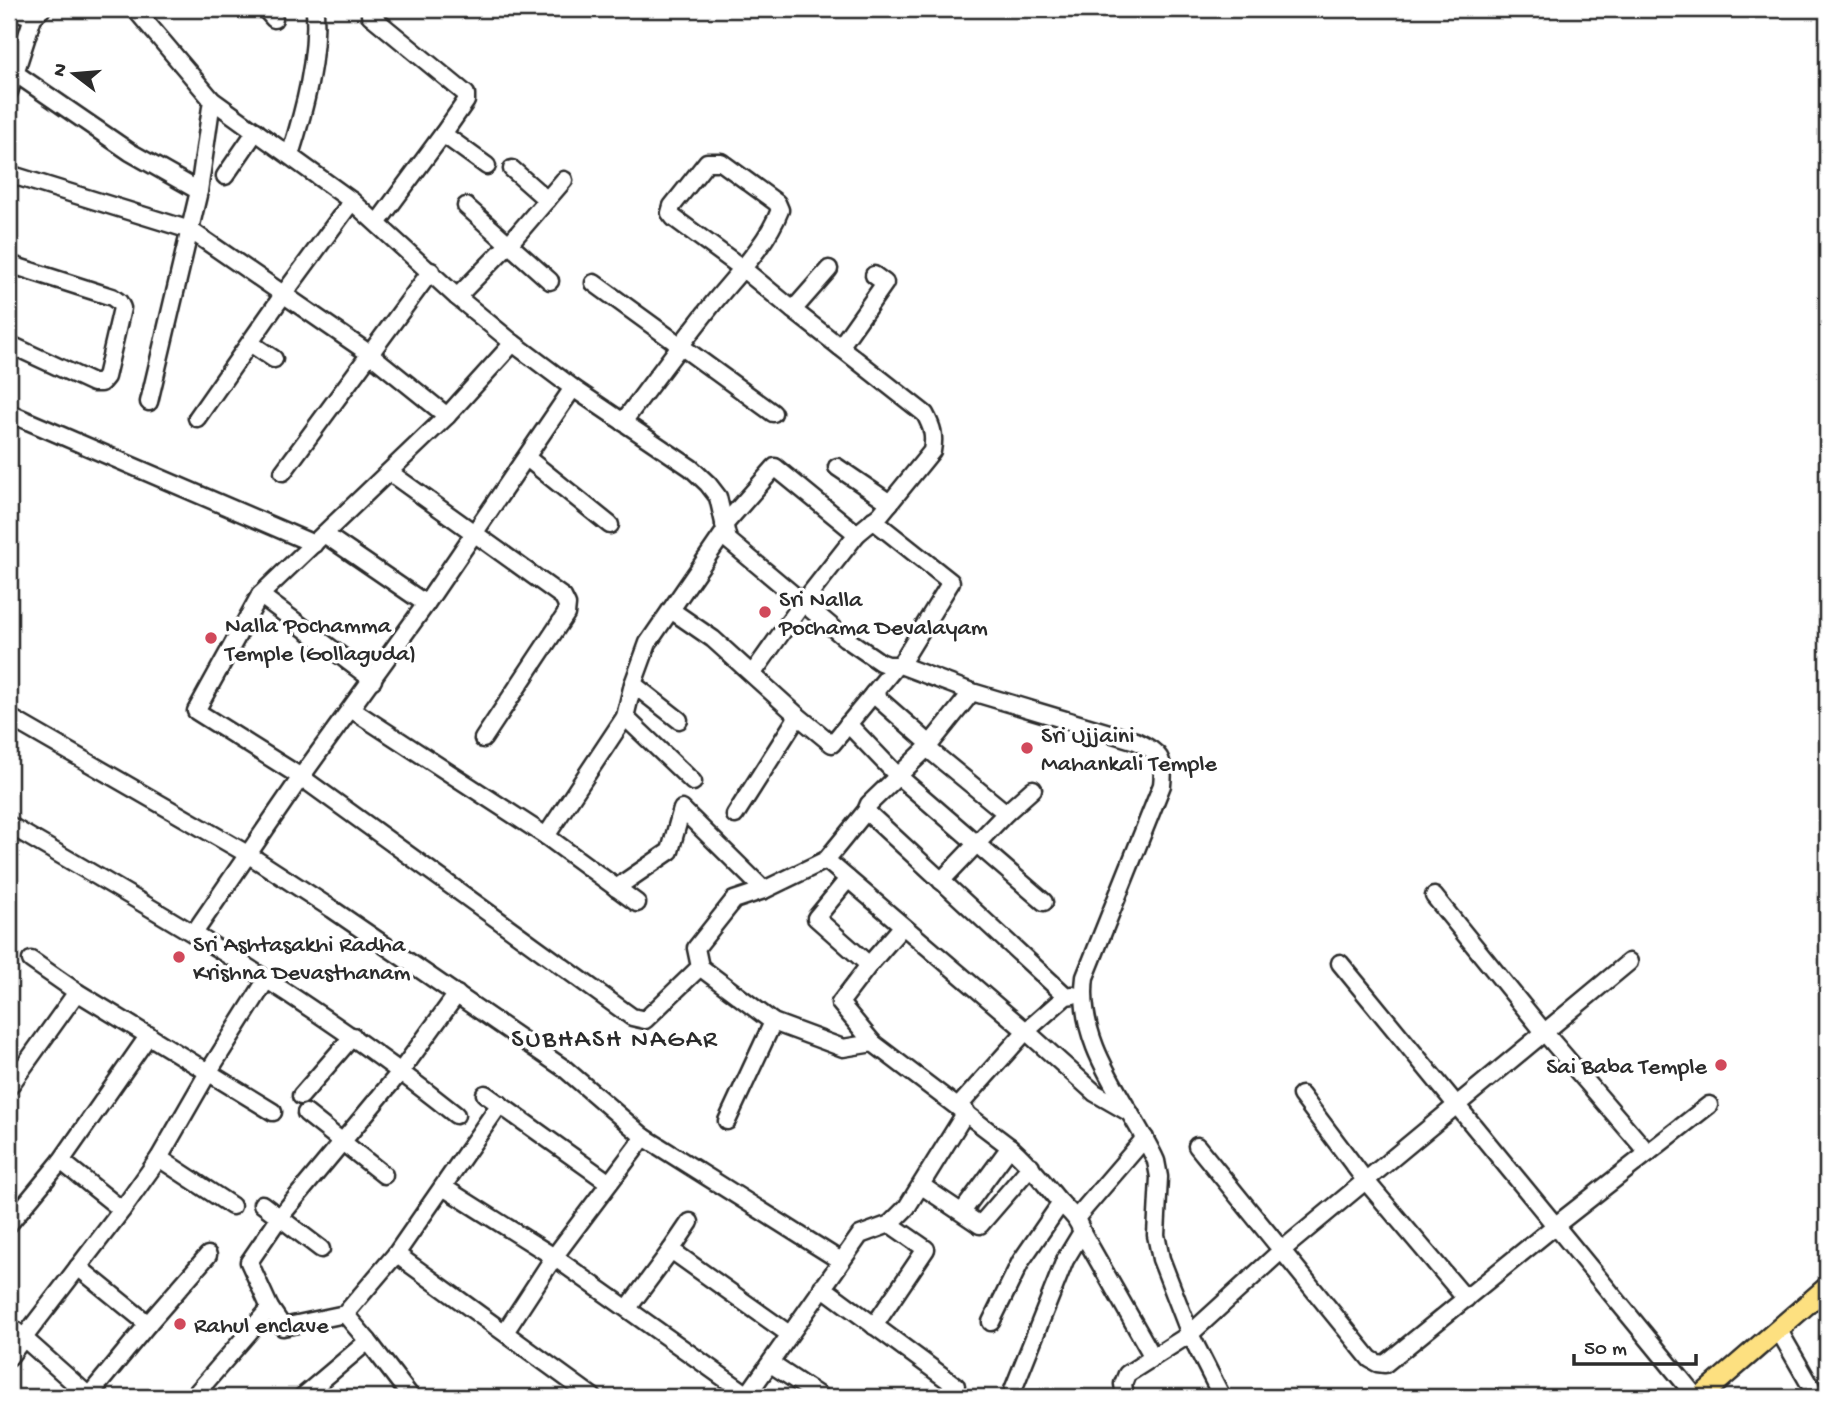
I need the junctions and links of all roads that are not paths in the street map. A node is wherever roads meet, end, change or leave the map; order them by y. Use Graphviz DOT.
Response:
graph roads {
  1 [pos="10,9"];
  2 [pos="135,9"];
  3 [pos="315,9"];
  4 [pos="38,13"];
  5 [pos="370,15"];
  6 [pos="15,73"];
  7 [pos="9,92"];
  8 [pos="212,100"];
  9 [pos="256,131"];
  10 [pos="443,134"];
  11 [pos="290,155"];
  12 [pos="487,166"];
  13 [pos="512,169"];
  14 [pos="9,174"];
  15 [pos="225,176"];
  16 [pos="564,180"];
  17 [pos="199,191"];
  18 [pos="547,200"];
  19 [pos="352,201"];
  20 [pos="466,206"];
  21 [pos="379,222"];
  22 [pos="190,230"];
  23 [pos="509,244"];
  24 [pos="9,264"];
  25 [pos="742,268"];
  26 [pos="829,269"];
  27 [pos="432,271"];
  28 [pos="874,275"];
  29 [pos="550,281"];
  30 [pos="594,283"];
  31 [pos="283,295"];
  32 [pos="457,296"];
  33 [pos="793,310"];
  34 [pos="250,343"];
  35 [pos="513,343"];
  36 [pos="11,345"];
  37 [pos="679,346"];
  38 [pos="840,347"];
  39 [pos="370,354"];
  40 [pos="274,359"];
  41 [pos="573,388"];
  42 [pos="149,402"];
  43 [pos="9,413"];
  44 [pos="773,413"];
  45 [pos="447,415"];
  46 [pos="197,418"];
  47 [pos="623,422"];
  48 [pos="527,458"];
  49 [pos="837,467"];
  50 [pos="283,472"];
  51 [pos="389,472"];
  52 [pos="890,503"];
  53 [pos="873,520"];
  54 [pos="610,525"];
  55 [pos="724,528"];
  56 [pos="474,533"];
  57 [pos="858,534"];
  58 [pos="319,539"];
  59 [pos="260,595"];
  60 [pos="426,604"];
  61 [pos="802,604"];
  62 [pos="671,610"];
  63 [pos="898,665"];
  64 [pos="753,673"];
  65 [pos="373,680"];
  66 [pos="633,684"];
  67 [pos="972,692"];
  68 [pos="873,694"];
  69 [pos="351,709"];
  70 [pos="798,716"];
  71 [pos="9,717"];
  72 [pos="625,717"];
  73 [pos="679,720"];
  74 [pos="848,724"];
  75 [pos="483,739"];
  76 [pos="929,746"];
  77 [pos="897,775"];
  78 [pos="301,777"];
  79 [pos="693,782"];
  80 [pos="1033,789"];
  81 [pos="866,811"];
  82 [pos="1006,813"];
  83 [pos="735,815"];
  84 [pos="9,825"];
  85 [pos="546,836"];
  86 [pos="978,843"];
  87 [pos="249,855"];
  88 [pos="826,860"];
  89 [pos="848,879"];
  90 [pos="941,881"];
  91 [pos="616,888"];
  92 [pos="764,890"];
  93 [pos="1434,896"];
  94 [pos="1044,902"];
  95 [pos="637,903"];
  96 [pos="902,927"];
  97 [pos="194,933"];
  98 [pos="32,960"];
  99 [pos="1629,962"];
  100 [pos="1340,963"];
  101 [pos="869,965"];
  102 [pos="700,967"];
  103 [pos="267,979"];
  104 [pos="77,992"];
  105 [pos="1083,994"];
  106 [pos="457,995"];
  107 [pos="1066,996"];
  108 [pos="774,1022"];
  109 [pos="1026,1031"];
  110 [pos="1544,1032"];
  111 [pos="149,1035"];
  112 [pos="353,1036"];
  113 [pos="873,1042"];
  114 [pos="209,1071"];
  115 [pos="401,1071"];
  116 [pos="9,1087"];
  117 [pos="485,1094"];
  118 [pos="1301,1094"];
  119 [pos="301,1096"];
  120 [pos="500,1104"];
  121 [pos="1457,1105"];
  122 [pos="1709,1105"];
  123 [pos="962,1110"];
  124 [pos="273,1112"];
  125 [pos="306,1113"];
  126 [pos="1130,1114"];
  127 [pos="456,1115"];
  128 [pos="727,1121"];
  129 [pos="644,1137"];
  130 [pos="1144,1138"];
  131 [pos="342,1141"];
  132 [pos="1197,1146"];
  133 [pos="1010,1147"];
  134 [pos="1648,1153"];
  135 [pos="159,1158"];
  136 [pos="61,1161"];
  137 [pos="1031,1166"];
  138 [pos="384,1175"];
  139 [pos="1365,1180"];
  140 [pos="608,1182"];
  141 [pos="922,1186"];
  142 [pos="443,1187"];
  143 [pos="1061,1203"];
  144 [pos="262,1204"];
  145 [pos="232,1206"];
  146 [pos="122,1210"];
  147 [pos="962,1212"];
  148 [pos="279,1218"];
  149 [pos="690,1222"];
  150 [pos="9,1224"];
  151 [pos="890,1224"];
  152 [pos="1080,1224"];
  153 [pos="1556,1225"];
  154 [pos="321,1249"];
  155 [pos="671,1250"];
  156 [pos="1282,1250"];
  157 [pos="396,1254"];
  158 [pos="208,1255"];
  159 [pos="554,1256"];
  160 [pos="841,1261"];
  161 [pos="78,1267"];
  162 [pos="822,1287"];
  163 [pos="1827,1287"];
  164 [pos="1466,1299"];
  165 [pos="270,1308"];
  166 [pos="628,1308"];
  167 [pos="345,1314"];
  168 [pos="991,1322"];
  169 [pos="148,1324"];
  170 [pos="9,1325"];
  171 [pos="874,1326"];
  172 [pos="1778,1329"];
  173 [pos="505,1332"];
  174 [pos="789,1334"];
  175 [pos="1190,1334"];
  176 [pos="24,1338"];
  177 [pos="368,1341"];
  178 [pos="9,1357"];
  179 [pos="1153,1357"];
  180 [pos="771,1364"];
  181 [pos="956,1386"];
  182 [pos="1013,1390"];
  183 [pos="93,1391"];
  184 [pos="581,1394"];
  185 [pos="747,1396"];
  186 [pos="1219,1396"];
  187 [pos="193,1397"];
  188 [pos="302,1397"];
  189 [pos="411,1397"];
  190 [pos="821,1397"];
  191 [pos="1125,1397"];
  192 [pos="1698,1397"];
  193 [pos="1817,1397"];
  1 -- 4 [label="street"];
  2 -- 8 [label="street"];
  3 -- 11 [label="street"];
  4 -- 6 [label="street"];
  5 -- 10 [label="street"];
  6 -- 7 [label="street"];
  6 -- 17 [label="street"];
  8 -- 9 [label="street"];
  8 -- 17 [label="street"];
  9 -- 11 [label="street"];
  9 -- 15 [label="street"];
  10 -- 12 [label="street"];
  10 -- 21 [label="street"];
  11 -- 19 [label="street"];
  13 -- 18 [label="street"];
  14 -- 22 [label="street"];
  16 -- 18 [label="street"];
  17 -- 22 [label="street"];
  18 -- 23 [label="street"];
  19 -- 21 [label="street"];
  19 -- 31 [label="street"];
  20 -- 23 [label="street"];
  21 -- 27 [label="street"];
  22 -- 31 [label="street"];
  22 -- 42 [label="street"];
  23 -- 29 [label="street"];
  23 -- 32 [label="street"];
  24 -- 36 [label="street"];
  25 -- 25 [label="street"];
  25 -- 33 [label="street"];
  25 -- 37 [label="street"];
  26 -- 33 [label="street"];
  27 -- 32 [label="street"];
  27 -- 39 [label="street"];
  28 -- 38 [label="street"];
  30 -- 37 [label="street"];
  31 -- 34 [label="street"];
  31 -- 39 [label="street"];
  32 -- 35 [label="street"];
  33 -- 38 [label="street"];
  34 -- 40 [label="street"];
  34 -- 46 [label="street"];
  35 -- 41 [label="street"];
  35 -- 45 [label="street"];
  37 -- 44 [label="street"];
  37 -- 47 [label="street"];
  38 -- 52 [label="street"];
  39 -- 45 [label="street"];
  39 -- 50 [label="street"];
  41 -- 47 [label="street"];
  41 -- 48 [label="street"];
  43 -- 58 [label="street"];
  45 -- 51 [label="street"];
  47 -- 55 [label="street"];
  48 -- 54 [label="street"];
  48 -- 56 [label="street"];
  49 -- 52 [label="street"];
  51 -- 56 [label="street"];
  51 -- 58 [label="street"];
  52 -- 53 [label="street"];
  53 -- 57 [label="street"];
  53 -- 63 [label="street"];
  55 -- 57 [label="street"];
  55 -- 61 [label="street"];
  55 -- 62 [label="street"];
  56 -- 60 [label="street"];
  56 -- 75 [label="street"];
  57 -- 61 [label="street"];
  58 -- 59 [label="street"];
  58 -- 60 [label="street"];
  59 -- 65 [label="street"];
  59 -- 78 [label="street"];
  60 -- 65 [label="street"];
  61 -- 63 [label="street"];
  61 -- 64 [label="street"];
  62 -- 64 [label="street"];
  62 -- 66 [label="street"];
  63 -- 67 [label="street"];
  63 -- 68 [label="street"];
  64 -- 70 [label="street"];
  65 -- 69 [label="street"];
  66 -- 72 [label="street"];
  66 -- 73 [label="street"];
  67 -- 76 [label="street"];
  67 -- 105 [label="street"];
  68 -- 74 [label="street"];
  68 -- 76 [label="street"];
  69 -- 78 [label="street"];
  69 -- 85 [label="street"];
  70 -- 74 [label="street"];
  70 -- 83 [label="street"];
  71 -- 87 [label="street"];
  72 -- 79 [label="street"];
  72 -- 85 [label="street"];
  74 -- 77 [label="street"];
  76 -- 77 [label="street"];
  76 -- 82 [label="street"];
  77 -- 81 [label="street"];
  77 -- 86 [label="street"];
  78 -- 87 [label="street"];
  78 -- 102 [label="street"];
  80 -- 82 [label="street"];
  81 -- 88 [label="street"];
  81 -- 90 [label="street"];
  82 -- 86 [label="street"];
  84 -- 97 [label="street"];
  85 -- 91 [label="street"];
  86 -- 90 [label="street"];
  86 -- 94 [label="street"];
  87 -- 97 [label="street"];
  87 -- 106 [label="street"];
  88 -- 89 [label="street"];
  88 -- 92 [label="street"];
  89 -- 96 [label="street"];
  89 -- 101 [label="street"];
  90 -- 107 [label="street"];
  91 -- 92 [label="street"];
  91 -- 95 [label="street"];
  92 -- 102 [label="street"];
  93 -- 110 [label="street"];
  96 -- 101 [label="street"];
  96 -- 109 [label="street"];
  97 -- 103 [label="street"];
  98 -- 104 [label="street"];
  99 -- 110 [label="street"];
  100 -- 121 [label="street"];
  101 -- 113 [label="street"];
  102 -- 108 [label="street"];
  103 -- 112 [label="street"];
  103 -- 114 [label="street"];
  104 -- 111 [label="street"];
  104 -- 116 [label="street"];
  105 -- 107 [label="street"];
  105 -- 126 [label="street"];
  106 -- 115 [label="street"];
  106 -- 129 [label="street"];
  107 -- 109 [label="street"];
  108 -- 113 [label="street"];
  108 -- 128 [label="street"];
  109 -- 123 [label="street"];
  109 -- 126 [label="street"];
  110 -- 121 [label="street"];
  110 -- 134 [label="street"];
  111 -- 114 [label="street"];
  111 -- 136 [label="street"];
  112 -- 115 [label="street"];
  112 -- 119 [label="street"];
  113 -- 123 [label="street"];
  114 -- 124 [label="street"];
  114 -- 135 [label="street"];
  115 -- 127 [label="street"];
  115 -- 131 [label="street"];
  117 -- 120 [label="street"];
  118 -- 139 [label="street"];
  120 -- 140 [label="street"];
  120 -- 142 [label="street"];
  121 -- 139 [label="street"];
  121 -- 153 [label="street"];
  122 -- 134 [label="street"];
  123 -- 133 [label="street"];
  123 -- 141 [label="street"];
  125 -- 131 [label="street"];
  126 -- 130 [label="street"];
  129 -- 140 [label="street"];
  129 -- 160 [label="street"];
  130 -- 152 [label="street"];
  130 -- 175 [label="street"];
  131 -- 138 [label="street"];
  131 -- 148 [label="street"];
  132 -- 156 [label="street"];
  133 -- 137 [label="street"];
  133 -- 147 [label="street"];
  134 -- 153 [label="street"];
  135 -- 145 [label="street"];
  135 -- 146 [label="street"];
  136 -- 146 [label="street"];
  136 -- 150 [label="street"];
  137 -- 143 [label="street"];
  137 -- 147 [label="street"];
  139 -- 156 [label="street"];
  139 -- 164 [label="street"];
  140 -- 159 [label="street"];
  141 -- 147 [label="street"];
  141 -- 151 [label="street"];
  142 -- 157 [label="street"];
  142 -- 159 [label="street"];
  143 -- 152 [label="street"];
  143 -- 168 [label="street"];
  144 -- 148 [label="street"];
  146 -- 161 [label="street"];
  148 -- 154 [label="street"];
  148 -- 165 [label="street"];
  149 -- 155 [label="street"];
  151 -- 160 [label="street"];
  151 -- 171 [label="street"];
  152 -- 179 [label="street"];
  152 -- 182 [label="street"];
  153 -- 164 [label="street"];
  153 -- 192 [label="street"];
  155 -- 166 [label="street"];
  155 -- 174 [label="street"];
  156 -- 164 [label="street"];
  156 -- 175 [label="street"];
  157 -- 167 [label="street"];
  157 -- 173 [label="street"];
  158 -- 169 [label="street"];
  159 -- 166 [label="street"];
  159 -- 173 [label="street"];
  160 -- 162 [label="street"];
  161 -- 169 [label="street"];
  161 -- 176 [label="street"];
  162 -- 171 [label="street"];
  162 -- 174 [label="street"];
  163 -- 172 [label="main road"];
  165 -- 167 [label="street"];
  165 -- 187 [label="street"];
  166 -- 185 [label="street"];
  167 -- 177 [label="street"];
  169 -- 183 [label="street"];
  170 -- 176 [label="street"];
  171 -- 181 [label="street"];
  172 -- 192 [label="main road"];
  172 -- 193 [label="street"];
  173 -- 184 [label="street"];
  174 -- 180 [label="street"];
  175 -- 179 [label="street"];
  175 -- 186 [label="street"];
  176 -- 178 [label="street"];
  176 -- 183 [label="street"];
  177 -- 188 [label="street"];
  177 -- 189 [label="street"];
  179 -- 191 [label="street"];
  180 -- 185 [label="street"];
  180 -- 190 [label="street"];
}
